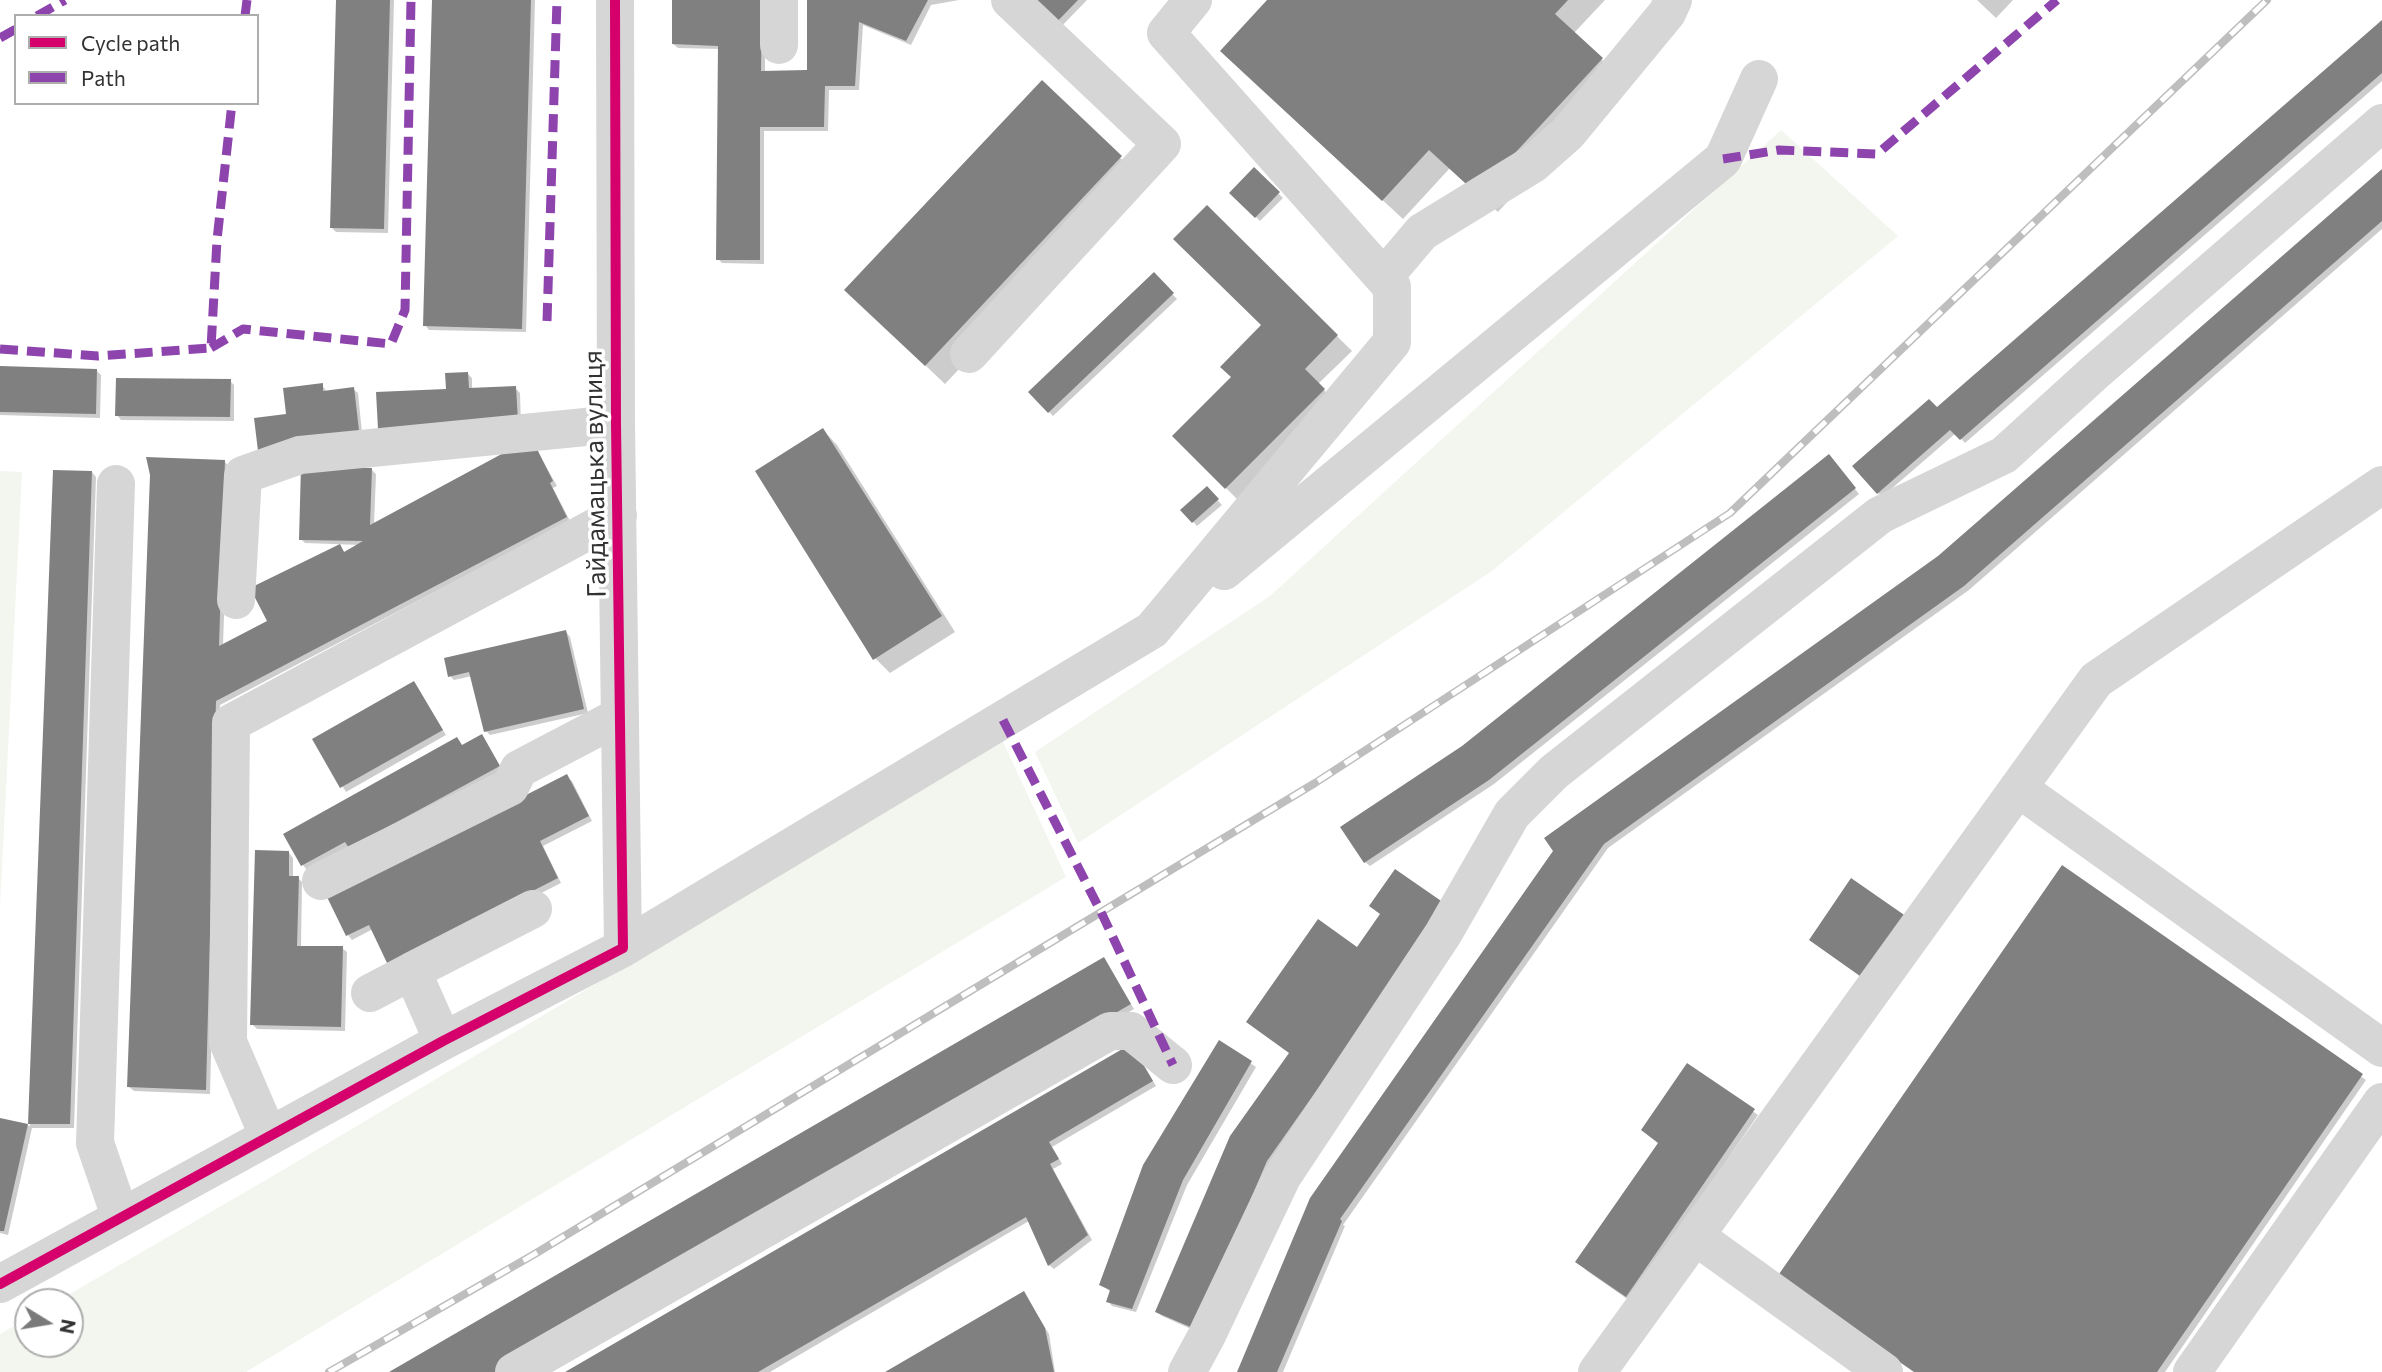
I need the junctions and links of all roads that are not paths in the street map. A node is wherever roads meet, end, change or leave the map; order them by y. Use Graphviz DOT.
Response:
graph roads {
  1 [pos="615,0"];
  2 [pos="779,0"];
  3 [pos="1010,0"];
  4 [pos="1193,0"];
  5 [pos="1673,0"];
  6 [pos="779,45"];
  7 [pos="1759,79"];
  8 [pos="2382,123"];
  9 [pos="1384,277"];
  10 [pos="969,354"];
  11 [pos="616,424"];
  12 [pos="116,484"];
  13 [pos="2382,485"];
  14 [pos="618,515"];
  15 [pos="236,600"];
  16 [pos="1152,630"];
  17 [pos="620,716"];
  18 [pos="2018,788"];
  19 [pos="321,881"];
  20 [pos="533,909"];
  21 [pos="623,948"];
  22 [pos="412,971"];
  23 [pos="370,993"];
  24 [pos="443,1041"];
  25 [pos="2382,1048"];
  26 [pos="1173,1065"];
  27 [pos="2382,1102"];
  28 [pos="268,1135"];
  29 [pos="120,1216"];
  30 [pos="1695,1236"];
  31 [pos="0,1284"];
  32 [pos="514,1372"];
  33 [pos="1187,1372"];
  34 [pos="1597,1372"];
  35 [pos="1884,1372"];
  36 [pos="2192,1372"];
  1 -- 11 [label="street, Гайдамацька вулиця"];
  2 -- 6 [label="street"];
  3 -- 10 [label="street"];
  4 -- 9 [label="street"];
  5 -- 9 [label="street"];
  7 -- 16 [label="street"];
  8 -- 33 [label="street"];
  9 -- 16 [label="street"];
  11 -- 14 [label="street, Гайдамацька вулиця"];
  11 -- 15 [label="street"];
  12 -- 29 [label="street"];
  13 -- 18 [label="street"];
  14 -- 17 [label="street, Гайдамацька вулиця"];
  14 -- 28 [label="street"];
  16 -- 21 [label="street"];
  17 -- 19 [label="street"];
  17 -- 21 [label="street, Гайдамацька вулиця"];
  18 -- 25 [label="street"];
  18 -- 30 [label="street"];
  20 -- 22 [label="street"];
  21 -- 24 [label="street"];
  22 -- 23 [label="street"];
  22 -- 24 [label="street"];
  24 -- 28 [label="street"];
  26 -- 32 [label="street"];
  27 -- 36 [label="street"];
  28 -- 29 [label="street"];
  29 -- 31 [label="street"];
  30 -- 34 [label="street"];
  30 -- 35 [label="street"];
}
